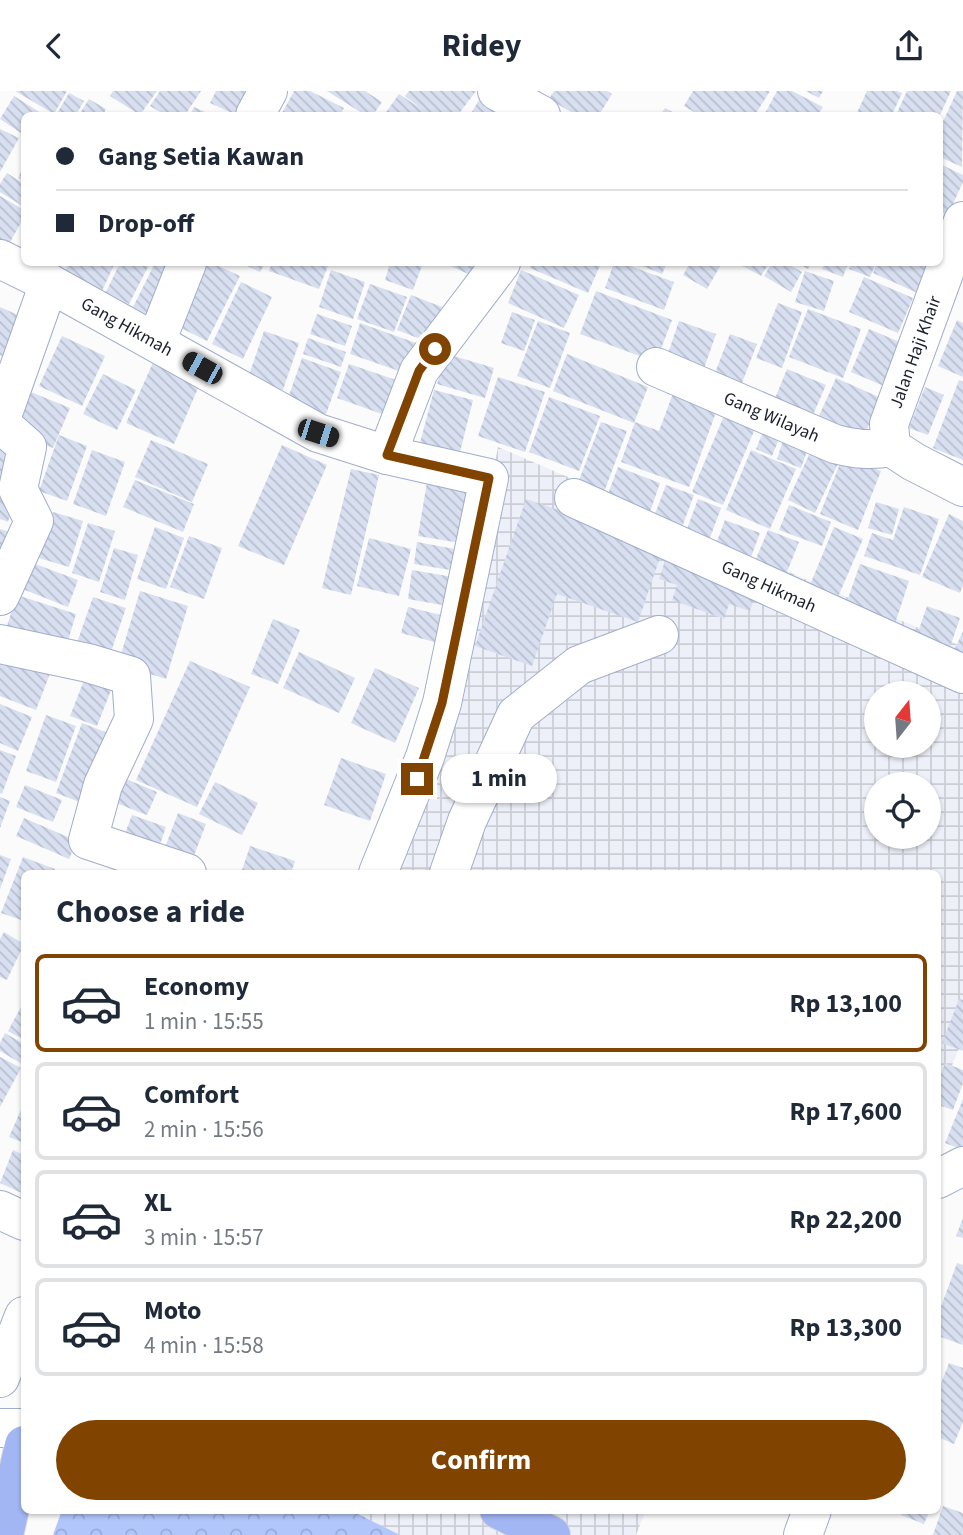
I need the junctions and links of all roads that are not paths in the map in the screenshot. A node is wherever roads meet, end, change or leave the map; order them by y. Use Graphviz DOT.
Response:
graph roads {
  1 [pos="268,91"];
  2 [pos="497,91"];
  3 [pos="257,112"];
  4 [pos="536,112"];
  5 [pos="963,221"];
  6 [pos="0,259"];
  7 [pos="186,266"];
  8 [pos="499,266"];
  9 [pos="49,283"];
  10 [pos="156,342"];
  11 [pos="656,367"];
  12 [pos="0,422"];
  13 [pos="891,447"];
  14 [pos="387,455"];
  15 [pos="963,487"];
  16 [pos="574,498"];
  17 [pos="0,596"];
  18 [pos="659,635"];
  19 [pos="0,644"];
  20 [pos="963,674"];
  21 [pos="178,870"];
  22 [pos="379,870"];
  23 [pos="450,870"];
  24 [pos="963,1166"];
  25 [pos="941,1177"];
  26 [pos="0,1210"];
  27 [pos="21,1220"];
  28 [pos="21,1324"];
  29 [pos="0,1378"];
  30 [pos="0,1428"];
  31 [pos="21,1428"];
  32 [pos="21,1458"];
  33 [pos="510,1514"];
  34 [pos="811,1514"];
  35 [pos="4,1535"];
  36 [pos="551,1535"];
  37 [pos="803,1535"];
  1 -- 3 [label="street"];
  2 -- 4 [label="street"];
  5 -- 13 [label="street, Jalan Haji Khair"];
  6 -- 9 [label="street, Gang Hikmah"];
  7 -- 10 [label="street"];
  8 -- 14 [label="street"];
  9 -- 10 [label="street, Gang Hikmah"];
  9 -- 12 [label="street"];
  10 -- 14 [label="street, Gang Hikmah"];
  11 -- 13 [label="street, Gang Wilayah"];
  12 -- 17 [label="street"];
  13 -- 15 [label="street"];
  14 -- 22 [label="street, Gang Hikmah"];
  16 -- 20 [label="street, Gang Hikmah"];
  18 -- 23 [label="street"];
  19 -- 21 [label="street"];
  24 -- 25 [label="street"];
  26 -- 27 [label="street"];
  28 -- 29 [label="street"];
  30 -- 31 [label="street"];
  32 -- 35 [label="main road"];
  33 -- 36 [label="main road"];
  34 -- 37 [label="street"];
}
